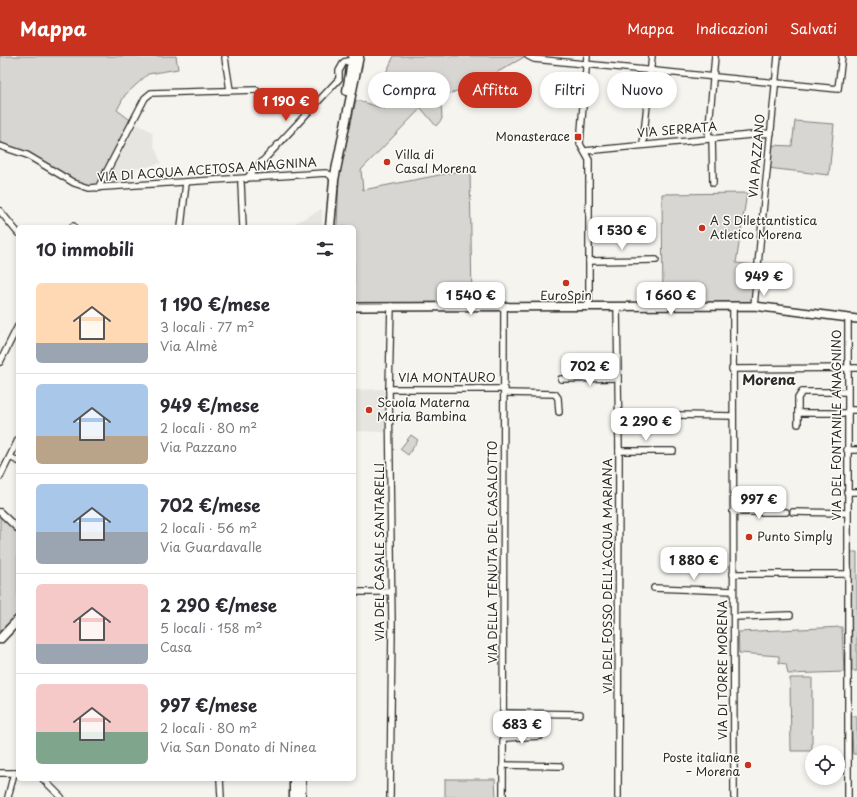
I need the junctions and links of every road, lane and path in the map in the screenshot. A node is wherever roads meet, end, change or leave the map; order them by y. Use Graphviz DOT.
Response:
graph roads {
  1 [pos="528,56"];
  2 [pos="587,56"];
  3 [pos="652,56"];
  4 [pos="715,56"];
  5 [pos="778,56"];
  6 [pos="842,56"];
  7 [pos="355,57"];
  8 [pos="225,58"];
  9 [pos="586,65"];
  10 [pos="650,72"];
  11 [pos="677,75"];
  12 [pos="713,78"];
  13 [pos="775,83"];
  14 [pos="230,90"];
  15 [pos="256,90"];
  16 [pos="646,108"];
  17 [pos="771,133"];
  18 [pos="710,138"];
  19 [pos="643,144"];
  20 [pos="0,146"];
  21 [pos="585,151"];
  22 [pos="332,177"];
  23 [pos="246,179"];
  24 [pos="186,183"];
  25 [pos="241,183"];
  26 [pos="713,183"];
  27 [pos="98,188"];
  28 [pos="0,212"];
  29 [pos="182,225"];
  30 [pos="243,225"];
  31 [pos="325,225"];
  32 [pos="330,225"];
  33 [pos="16,231"];
  34 [pos="656,260"];
  35 [pos="589,261"];
  36 [pos="391,306"];
  37 [pos="504,306"];
  38 [pos="589,306"];
  39 [pos="617,306"];
  40 [pos="733,306"];
  41 [pos="754,306"];
  42 [pos="356,307"];
  43 [pos="848,318"];
  44 [pos="857,319"];
  45 [pos="16,330"];
  46 [pos="0,362"];
  47 [pos="847,368"];
  48 [pos="857,368"];
  49 [pos="732,369"];
  50 [pos="618,378"];
  51 [pos="561,379"];
  52 [pos="389,389"];
  53 [pos="504,391"];
  54 [pos="848,392"];
  55 [pos="857,410"];
  56 [pos="848,411"];
  57 [pos="558,412"];
  58 [pos="798,413"];
  59 [pos="678,415"];
  60 [pos="733,416"];
  61 [pos="798,424"];
  62 [pos="16,444"];
  63 [pos="847,450"];
  64 [pos="857,450"];
  65 [pos="619,451"];
  66 [pos="674,451"];
  67 [pos="10,457"];
  68 [pos="16,460"];
  69 [pos="0,477"];
  70 [pos="847,492"];
  71 [pos="857,492"];
  72 [pos="0,512"];
  73 [pos="733,512"];
  74 [pos="786,512"];
  75 [pos="793,512"];
  76 [pos="847,513"];
  77 [pos="16,527"];
  78 [pos="733,574"];
  79 [pos="848,574"];
  80 [pos="654,588"];
  81 [pos="733,591"];
  82 [pos="356,592"];
  83 [pos="391,592"];
  84 [pos="790,615"];
  85 [pos="734,617"];
  86 [pos="14,629"];
  87 [pos="0,639"];
  88 [pos="504,713"];
  89 [pos="580,714"];
  90 [pos="540,736"];
  91 [pos="504,738"];
  92 [pos="504,766"];
  93 [pos="560,766"];
  94 [pos="0,773"];
  95 [pos="16,773"];
  96 [pos="45,781"];
  97 [pos="220,781"];
  98 [pos="294,781"];
  99 [pos="301,781"];
  100 [pos="8,797"];
  101 [pos="62,797"];
  102 [pos="221,797"];
  103 [pos="294,797"];
  104 [pos="301,797"];
  105 [pos="390,797"];
  106 [pos="503,797"];
  107 [pos="618,797"];
  108 [pos="734,797"];
  109 [pos="848,797"];
  1 -- 9 [label="street"];
  2 -- 9 [label="street"];
  3 -- 10 [label="street"];
  4 -- 12 [label="street"];
  5 -- 13 [label="street, VIA PAZZANO"];
  6 -- 13 [label="street"];
  7 -- 22 [label="main road"];
  7 -- 23 [label="street"];
  8 -- 14 [label="street"];
  9 -- 10 [label="street"];
  9 -- 21 [label="street"];
  11 -- 12 [label="street"];
  12 -- 13 [label="street"];
  12 -- 18 [label="street"];
  13 -- 17 [label="street, VIA PAZZANO"];
  14 -- 15 [label="street"];
  14 -- 27 [label="street"];
  16 -- 19 [label="street"];
  17 -- 18 [label="street, VIA SERRATA"];
  17 -- 41 [label="street, VIA PAZZANO"];
  18 -- 19 [label="street, VIA SERRATA"];
  18 -- 26 [label="street"];
  19 -- 21 [label="street, VIA SERRATA"];
  20 -- 27 [label="street, VIA DI ACQUA ACETOSA ANAGNINA"];
  21 -- 35 [label="street"];
  22 -- 23 [label="street, VIA DI ACQUA ACETOSA ANAGNINA"];
  22 -- 31 [label="main road"];
  22 -- 32 [label="main road"];
  23 -- 24 [label="street, VIA DI ACQUA ACETOSA ANAGNINA"];
  24 -- 27 [label="street, VIA DI ACQUA ACETOSA ANAGNINA"];
  24 -- 29 [label="street"];
  25 -- 30 [label="street"];
  28 -- 33 [label="street"];
  34 -- 35 [label="street"];
  35 -- 38 [label="street"];
  36 -- 37 [label="street"];
  36 -- 42 [label="street"];
  36 -- 52 [label="street, VIA DEL CASALE SANTARELLI"];
  37 -- 38 [label="street"];
  37 -- 53 [label="street, VIA DELLA TENUTA DEL CASALOTTO"];
  38 -- 39 [label="street"];
  39 -- 40 [label="street"];
  39 -- 50 [label="street, VIA DEL FOSSO DELL'ACQUA MARIANA"];
  40 -- 41 [label="street"];
  40 -- 49 [label="street, VIA DI TORRE MORENA"];
  41 -- 43 [label="street"];
  43 -- 44 [label="street"];
  43 -- 47 [label="street, VIA DEL FONTANILE ANAGNINO"];
  45 -- 46 [label="street"];
  47 -- 48 [label="street"];
  47 -- 49 [label="street"];
  47 -- 54 [label="street, VIA DEL FONTANILE ANAGNINO"];
  49 -- 60 [label="street, VIA DI TORRE MORENA"];
  50 -- 51 [label="street"];
  50 -- 65 [label="street, VIA DEL FOSSO DELL'ACQUA MARIANA"];
  52 -- 53 [label="street, VIA MONTAURO"];
  52 -- 83 [label="street, VIA DEL CASALE SANTARELLI"];
  53 -- 57 [label="street, VIA MONTAURO"];
  53 -- 88 [label="street, VIA DELLA TENUTA DEL CASALOTTO"];
  54 -- 56 [label="street, VIA DEL FONTANILE ANAGNINO"];
  54 -- 58 [label="street"];
  55 -- 56 [label="street"];
  56 -- 58 [label="street"];
  56 -- 63 [label="street, VIA DEL FONTANILE ANAGNINO"];
  58 -- 61 [label="street"];
  59 -- 60 [label="street"];
  60 -- 73 [label="street, VIA DI TORRE MORENA"];
  62 -- 67 [label="street"];
  63 -- 64 [label="street"];
  63 -- 70 [label="street, VIA DEL FONTANILE ANAGNINO"];
  65 -- 66 [label="street"];
  65 -- 107 [label="street, VIA DEL FOSSO DELL'ACQUA MARIANA"];
  67 -- 68 [label="street"];
  67 -- 69 [label="street"];
  70 -- 71 [label="street"];
  70 -- 76 [label="street, VIA DEL FONTANILE ANAGNINO"];
  72 -- 77 [label="street"];
  73 -- 74 [label="street"];
  73 -- 78 [label="street, VIA DI TORRE MORENA"];
  75 -- 76 [label="street"];
  76 -- 79 [label="street, VIA DEL FONTANILE ANAGNINO"];
  78 -- 79 [label="street"];
  78 -- 81 [label="street, VIA DI TORRE MORENA"];
  79 -- 109 [label="street, VIA DEL FONTANILE ANAGNINO"];
  80 -- 81 [label="street, VIA DI TORRE MORENA"];
  81 -- 85 [label="street, VIA DI TORRE MORENA"];
  82 -- 83 [label="street"];
  83 -- 105 [label="street, VIA DEL CASALE SANTARELLI"];
  84 -- 85 [label="street"];
  85 -- 108 [label="street, VIA DI TORRE MORENA"];
  86 -- 87 [label="main road"];
  88 -- 89 [label="street"];
  88 -- 91 [label="street, VIA DELLA TENUTA DEL CASALOTTO"];
  90 -- 91 [label="street"];
  91 -- 92 [label="street, VIA DELLA TENUTA DEL CASALOTTO"];
  92 -- 93 [label="street"];
  92 -- 106 [label="street, VIA DELLA TENUTA DEL CASALOTTO"];
  94 -- 95 [label="street"];
  95 -- 100 [label="street"];
  96 -- 101 [label="street"];
  97 -- 102 [label="street"];
  98 -- 103 [label="main road"];
  99 -- 104 [label="main road"];
}
